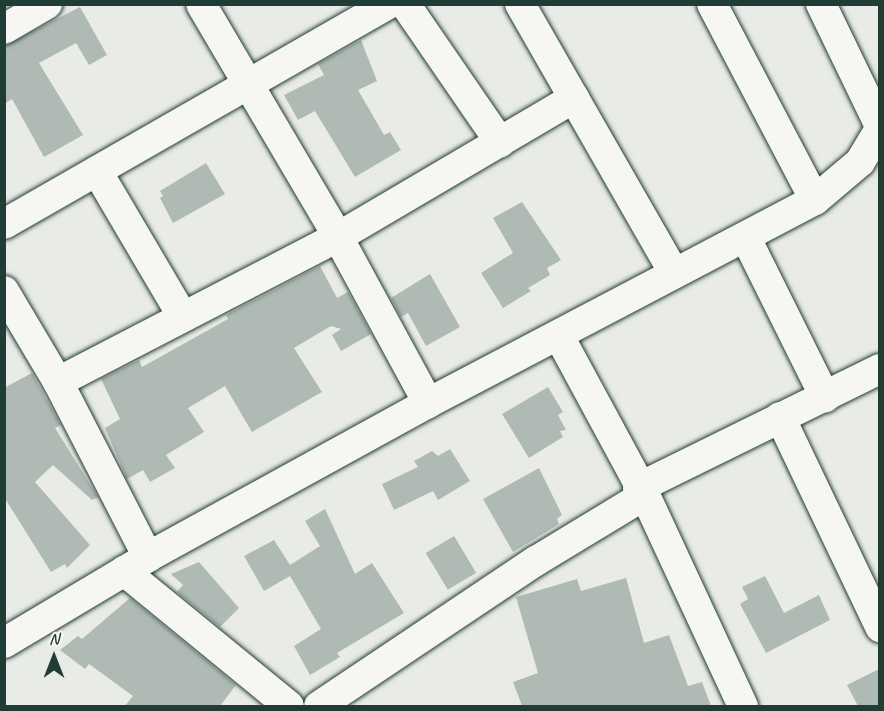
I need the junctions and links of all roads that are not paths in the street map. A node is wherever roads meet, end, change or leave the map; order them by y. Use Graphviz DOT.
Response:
graph roads {
  1 [pos="47,4"];
  2 [pos="201,4"];
  3 [pos="388,4"];
  4 [pos="405,4"];
  5 [pos="520,4"];
  6 [pos="712,4"];
  7 [pos="821,4"];
  8 [pos="4,29"];
  9 [pos="246,85"];
  10 [pos="574,98"];
  11 [pos="879,128"];
  12 [pos="500,142"];
  13 [pos="97,171"];
  14 [pos="815,200"];
  15 [pos="4,224"];
  16 [pos="338,237"];
  17 [pos="746,237"];
  18 [pos="674,273"];
  19 [pos="4,291"];
  20 [pos="183,317"];
  21 [pos="559,336"];
  22 [pos="879,369"];
  23 [pos="58,382"];
  24 [pos="825,397"];
  25 [pos="428,403"];
  26 [pos="780,417"];
  27 [pos="641,491"];
  28 [pos="136,564"];
  29 [pos="879,627"];
  30 [pos="4,643"];
  31 [pos="289,706"];
  32 [pos="319,706"];
  33 [pos="743,706"];
  1 -- 8 [label="street"];
  2 -- 9 [label="street"];
  3 -- 9 [label="street"];
  4 -- 12 [label="street"];
  5 -- 10 [label="street"];
  6 -- 14 [label="street"];
  7 -- 11 [label="street"];
  9 -- 13 [label="street"];
  9 -- 16 [label="street"];
  10 -- 12 [label="street"];
  10 -- 18 [label="street"];
  11 -- 14 [label="street"];
  12 -- 16 [label="street"];
  13 -- 15 [label="street"];
  13 -- 20 [label="street"];
  14 -- 17 [label="street"];
  16 -- 20 [label="street"];
  16 -- 25 [label="street"];
  17 -- 18 [label="street"];
  17 -- 24 [label="street"];
  18 -- 21 [label="street"];
  19 -- 23 [label="street"];
  20 -- 23 [label="street"];
  21 -- 25 [label="street"];
  21 -- 27 [label="street"];
  22 -- 24 [label="street"];
  23 -- 28 [label="street"];
  24 -- 26 [label="street"];
  25 -- 28 [label="street"];
  26 -- 27 [label="street"];
  26 -- 29 [label="street"];
  27 -- 32 [label="street"];
  27 -- 33 [label="street"];
  28 -- 30 [label="street"];
  28 -- 31 [label="street"];
}
